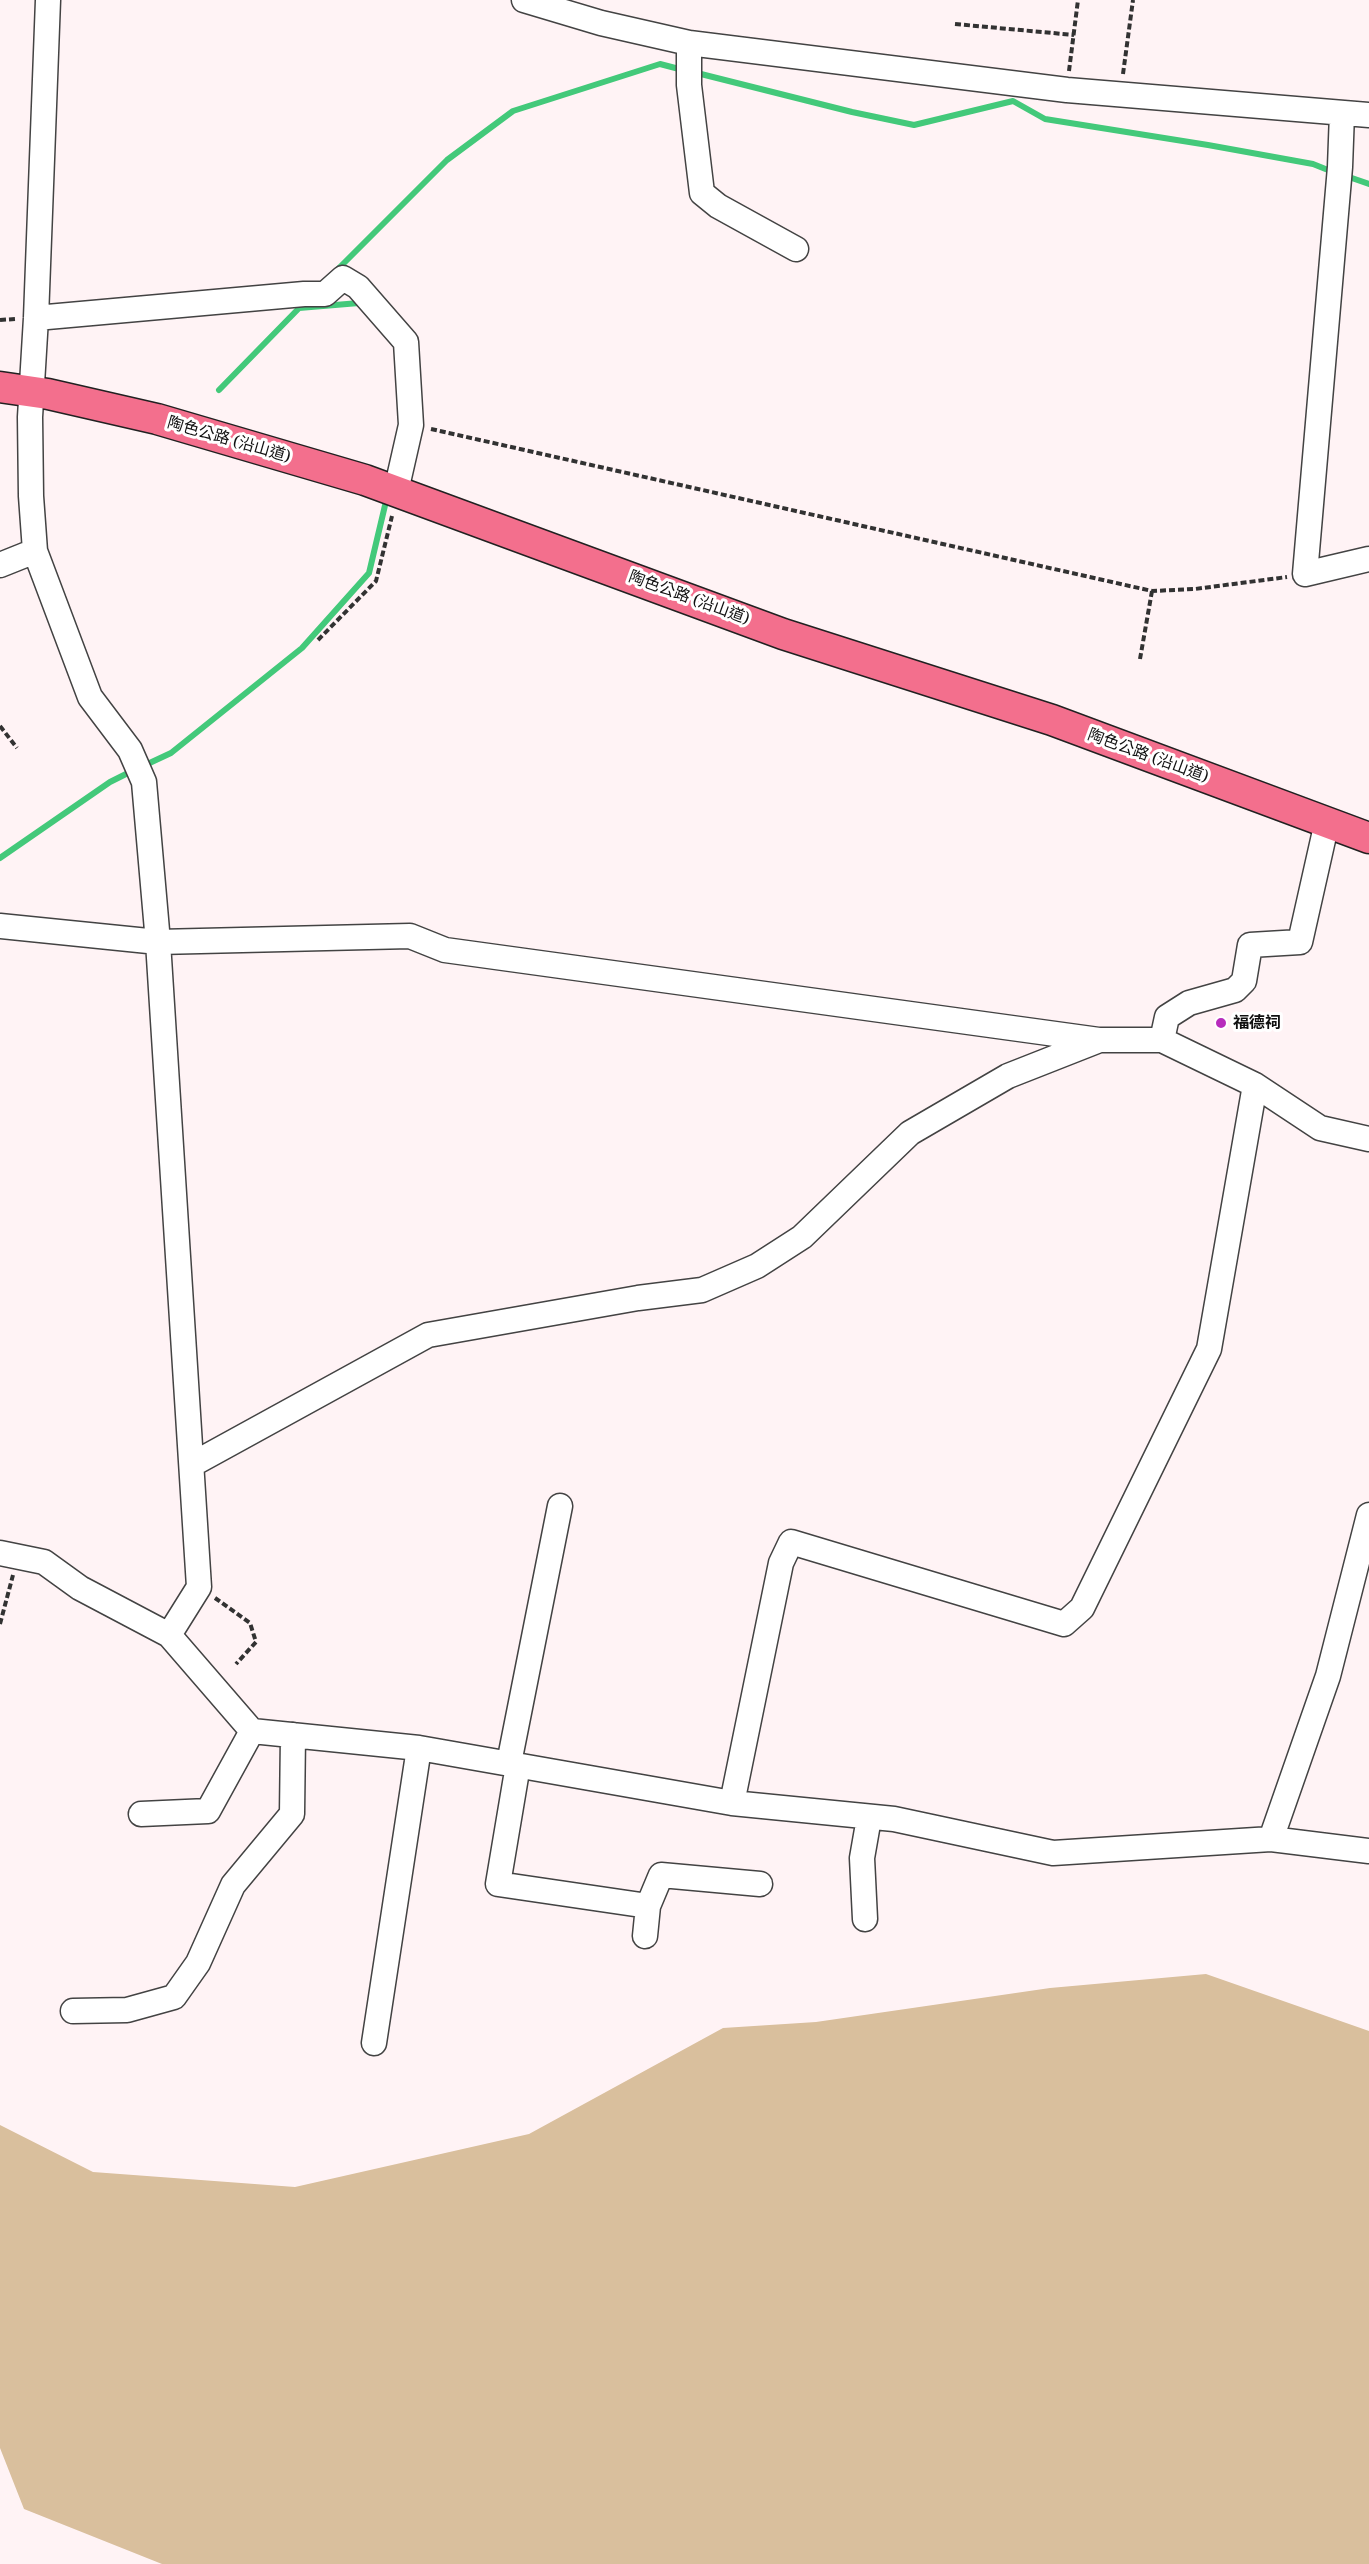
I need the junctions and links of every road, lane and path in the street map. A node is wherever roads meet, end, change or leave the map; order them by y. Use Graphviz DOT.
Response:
graph roads {
  1 [pos="48,0"];
  2 [pos="524,0"];
  3 [pos="1078,0"];
  4 [pos="1133,0"];
  5 [pos="955,24"];
  6 [pos="1074,35"];
  7 [pos="689,64"];
  8 [pos="1066,90"];
  9 [pos="1121,93"];
  10 [pos="1342,113"];
  11 [pos="1369,115"];
  12 [pos="796,249"];
  13 [pos="36,318"];
  14 [pos="0,387"];
  15 [pos="31,391"];
  16 [pos="411,425"];
  17 [pos="396,491"];
  18 [pos="35,551"];
  19 [pos="1369,559"];
  20 [pos="0,565"];
  21 [pos="1305,574"];
  22 [pos="1152,591"];
  23 [pos="318,640"];
  24 [pos="1140,659"];
  25 [pos="0,726"];
  26 [pos="17,748"];
  27 [pos="1327,822"];
  28 [pos="1369,838"];
  29 [pos="0,926"];
  30 [pos="158,942"];
  31 [pos="1099,1040"];
  32 [pos="1162,1041"];
  33 [pos="1255,1085"];
  34 [pos="1369,1139"];
  35 [pos="193,1464"];
  36 [pos="560,1506"];
  37 [pos="1369,1515"];
  38 [pos="9,1555"];
  39 [pos="199,1587"];
  40 [pos="0,1624"];
  41 [pos="169,1635"];
  42 [pos="236,1664"];
  43 [pos="252,1731"];
  44 [pos="294,1735"];
  45 [pos="418,1748"];
  46 [pos="513,1764"];
  47 [pos="732,1803"];
  48 [pos="141,1814"];
  49 [pos="869,1818"];
  50 [pos="1271,1839"];
  51 [pos="1369,1851"];
  52 [pos="760,1884"];
  53 [pos="648,1906"];
  54 [pos="865,1918"];
  55 [pos="645,1936"];
  56 [pos="73,2011"];
  57 [pos="374,2043"];
  1 -- 13 [label="street"];
  2 -- 7 [label="street"];
  3 -- 6 [label="path"];
  4 -- 9 [label="path"];
  5 -- 6 [label="path"];
  6 -- 8 [label="path"];
  7 -- 8 [label="street"];
  7 -- 12 [label="street"];
  8 -- 9 [label="street"];
  9 -- 10 [label="street"];
  10 -- 11 [label="street"];
  10 -- 21 [label="street"];
  13 -- 15 [label="street"];
  13 -- 16 [label="street"];
  14 -- 15 [label="main road, 陶色公路 (沿山道)"];
  15 -- 17 [label="main road, 陶色公路 (沿山道)"];
  15 -- 18 [label="street"];
  16 -- 17 [label="street"];
  16 -- 22 [label="path"];
  17 -- 23 [label="path"];
  17 -- 27 [label="main road, 陶色公路 (沿山道)"];
  18 -- 20 [label="street"];
  18 -- 30 [label="street"];
  19 -- 21 [label="street"];
  21 -- 22 [label="path"];
  22 -- 24 [label="path"];
  25 -- 26 [label="path"];
  27 -- 28 [label="main road, 陶色公路 (沿山道)"];
  27 -- 32 [label="street"];
  29 -- 30 [label="street"];
  30 -- 31 [label="street"];
  30 -- 35 [label="street"];
  31 -- 32 [label="street"];
  31 -- 35 [label="street"];
  32 -- 33 [label="street"];
  33 -- 34 [label="street"];
  33 -- 47 [label="street"];
  35 -- 39 [label="street"];
  36 -- 46 [label="street"];
  37 -- 50 [label="street"];
  38 -- 40 [label="path"];
  38 -- 41 [label="street"];
  39 -- 41 [label="street"];
  39 -- 42 [label="path"];
  41 -- 43 [label="street"];
  43 -- 44 [label="street"];
  43 -- 48 [label="street"];
  44 -- 45 [label="street"];
  44 -- 56 [label="street"];
  45 -- 46 [label="street"];
  45 -- 57 [label="street"];
  46 -- 47 [label="street"];
  46 -- 53 [label="street"];
  47 -- 49 [label="street"];
  49 -- 50 [label="street"];
  49 -- 54 [label="street"];
  50 -- 51 [label="street"];
  52 -- 53 [label="street"];
  53 -- 55 [label="street"];
}
